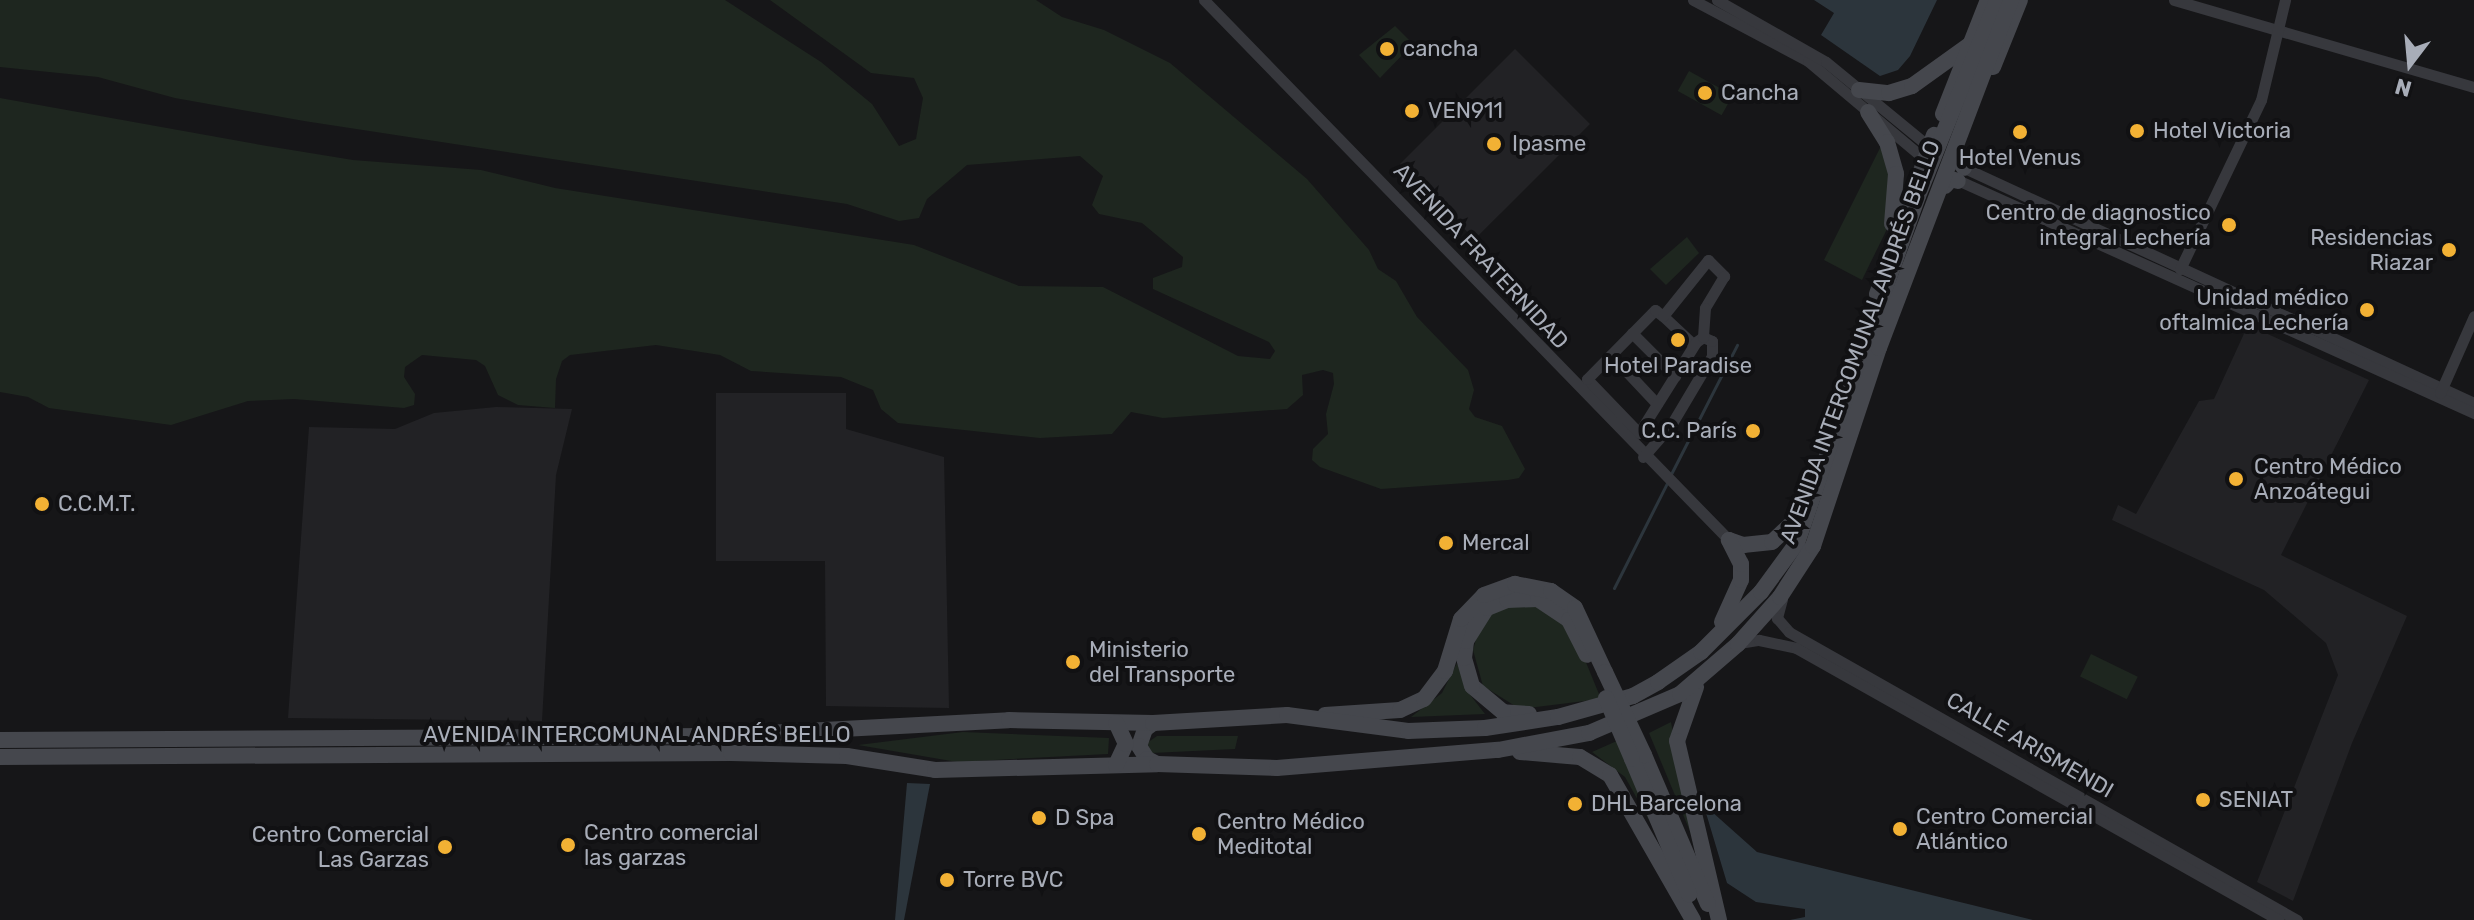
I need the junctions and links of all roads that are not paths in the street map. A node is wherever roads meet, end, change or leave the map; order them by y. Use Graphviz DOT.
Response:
graph roads {
  1 [pos="1204,0"];
  2 [pos="1693,0"];
  3 [pos="1717,0"];
  4 [pos="1988,0"];
  5 [pos="1997,0"];
  6 [pos="2011,0"];
  7 [pos="2020,0"];
  8 [pos="2174,0"];
  9 [pos="2285,0"];
  10 [pos="2277,33"];
  11 [pos="1970,44"];
  12 [pos="2474,87"];
  13 [pos="1859,90"];
  14 [pos="1868,112"];
  15 [pos="1926,154"];
  16 [pos="1955,171"];
  17 [pos="1886,260"];
  18 [pos="2180,269"];
  19 [pos="1663,316"];
  20 [pos="2474,316"];
  21 [pos="1632,333"];
  22 [pos="1698,341"];
  23 [pos="1872,347"];
  24 [pos="1611,355"];
  25 [pos="1675,376"];
  26 [pos="2440,393"];
  27 [pos="2474,403"];
  28 [pos="1657,404"];
  29 [pos="2474,413"];
  30 [pos="1848,424"];
  31 [pos="1643,457"];
  32 [pos="1814,499"];
  33 [pos="1729,540"];
  34 [pos="1787,586"];
  35 [pos="1738,644"];
  36 [pos="1686,663"];
  37 [pos="1600,673"];
  38 [pos="1700,680"];
  39 [pos="1598,706"];
  40 [pos="1287,715"];
  41 [pos="1116,723"];
  42 [pos="1153,723"];
  43 [pos="0,740"];
  44 [pos="1498,750"];
  45 [pos="0,757"];
  46 [pos="1638,757"];
  47 [pos="1157,764"];
  48 [pos="1116,765"];
  49 [pos="1693,920"];
  50 [pos="1700,920"];
  51 [pos="1717,920"];
  52 [pos="2279,920"];
  53 [pos="2297,920"];
  1 -- 31 [label="street, AVENIDA FRATERNIDAD"];
  2 -- 14 [label="street"];
  3 -- 13 [label="street"];
  4 -- 11 [label="main road"];
  5 -- 23 [label="main road, AVENIDA INTERCOMUNAL ANDRÉS BELLO, bridge"];
  6 -- 23 [label="main road, AVENIDA INTERCOMUNAL ANDRÉS BELLO, bridge"];
  7 -- 16 [label="main road"];
  8 -- 10 [label="street"];
  9 -- 10 [label="street"];
  10 -- 12 [label="street"];
  10 -- 18 [label="street"];
  11 -- 13 [label="main road"];
  11 -- 15 [label="main road"];
  13 -- 15 [label="street"];
  14 -- 15 [label="street"];
  14 -- 17 [label="main road"];
  15 -- 16 [label="street"];
  15 -- 17 [label="main road"];
  16 -- 18 [label="street"];
  16 -- 26 [label="street"];
  16 -- 30 [label="main road"];
  17 -- 30 [label="main road"];
  18 -- 26 [label="street"];
  19 -- 21 [label="street"];
  19 -- 22 [label="street"];
  19 -- 22 [label="street"];
  20 -- 26 [label="street"];
  21 -- 24 [label="street"];
  21 -- 25 [label="street"];
  22 -- 25 [label="street"];
  22 -- 31 [label="street"];
  23 -- 30 [label="main road, AVENIDA INTERCOMUNAL ANDRÉS BELLO"];
  24 -- 28 [label="street"];
  24 -- 28 [label="street"];
  25 -- 28 [label="street"];
  26 -- 27 [label="street"];
  26 -- 29 [label="street"];
  30 -- 32 [label="main road, AVENIDA INTERCOMUNAL ANDRÉS BELLO"];
  30 -- 34 [label="main road, AVENIDA INTERCOMUNAL ANDRÉS BELLO"];
  31 -- 33 [label="street, AVENIDA FRATERNIDAD"];
  32 -- 33 [label="main road"];
  32 -- 36 [label="main road, AVENIDA INTERCOMUNAL ANDRÉS BELLO"];
  33 -- 36 [label="main road"];
  34 -- 35 [label="main road, AVENIDA INTERCOMUNAL ANDRÉS BELLO"];
  34 -- 53 [label="street, CALLE ARISMENDI"];
  35 -- 38 [label="main road, AVENIDA INTERCOMUNAL ANDRÉS BELLO"];
  35 -- 52 [label="street, CALLE ARISMENDI"];
  36 -- 39 [label="main road, AVENIDA INTERCOMUNAL ANDRÉS BELLO"];
  37 -- 39 [label="main road"];
  37 -- 40 [label="main road"];
  37 -- 46 [label="main road, bridge"];
  38 -- 44 [label="main road, AVENIDA INTERCOMUNAL ANDRÉS BELLO"];
  38 -- 51 [label="main road"];
  39 -- 40 [label="main road, AVENIDA INTERCOMUNAL ANDRÉS BELLO"];
  40 -- 42 [label="main road, AVENIDA INTERCOMUNAL ANDRÉS BELLO"];
  41 -- 42 [label="main road, AVENIDA INTERCOMUNAL ANDRÉS BELLO"];
  41 -- 43 [label="main road, AVENIDA INTERCOMUNAL ANDRÉS BELLO"];
  41 -- 48 [label="main road"];
  42 -- 47 [label="main road"];
  44 -- 47 [label="main road, AVENIDA INTERCOMUNAL ANDRÉS BELLO"];
  44 -- 49 [label="main road"];
  45 -- 48 [label="main road, AVENIDA INTERCOMUNAL ANDRÉS BELLO"];
  46 -- 50 [label="main road"];
  46 -- 51 [label="main road"];
  47 -- 48 [label="main road, AVENIDA INTERCOMUNAL ANDRÉS BELLO"];
}
